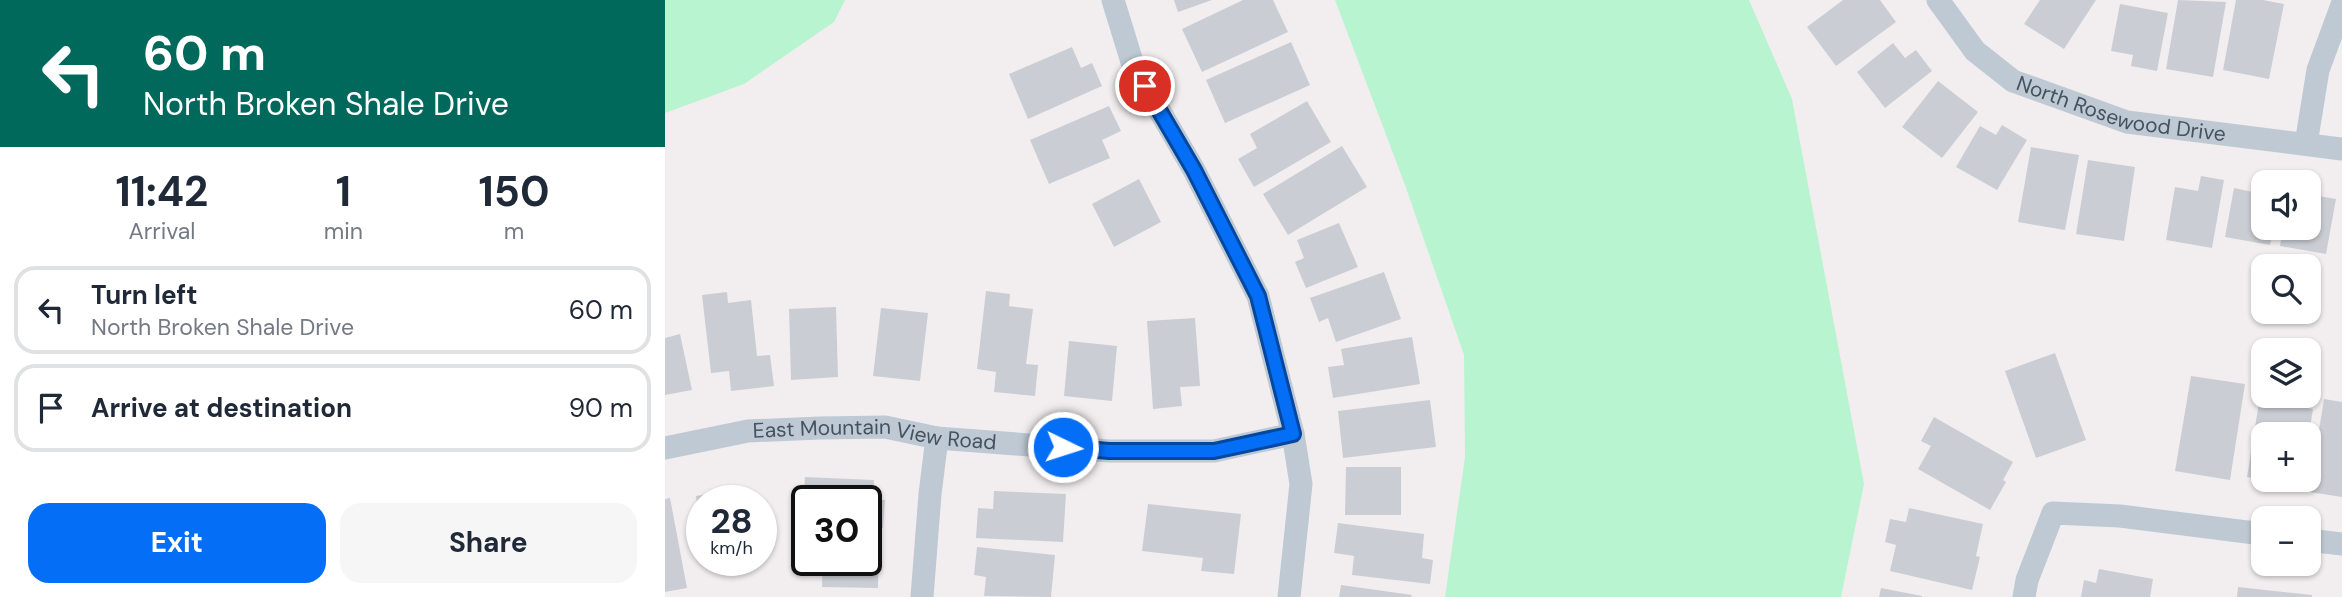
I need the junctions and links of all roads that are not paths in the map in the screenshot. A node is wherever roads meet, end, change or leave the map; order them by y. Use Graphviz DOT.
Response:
graph roads {
  1 [pos="1114,0"];
  2 [pos="1938,0"];
  3 [pos="2342,5"];
  4 [pos="2306,144"];
  5 [pos="2342,149"];
  6 [pos="1293,434"];
  7 [pos="937,438"];
  8 [pos="665,448"];
  9 [pos="2251,532"];
  10 [pos="2321,542"];
  11 [pos="2342,544"];
  12 [pos="922,597"];
  13 [pos="1289,597"];
  14 [pos="2024,597"];
  1 -- 6 [label="street"];
  2 -- 4 [label="street, North Rosewood Drive"];
  3 -- 4 [label="street"];
  4 -- 5 [label="street, North Rosewood Drive"];
  6 -- 7 [label="street, East Mountain View Road"];
  6 -- 13 [label="street"];
  7 -- 8 [label="street, East Mountain View Road"];
  7 -- 12 [label="street"];
  9 -- 14 [label="street"];
  10 -- 11 [label="street"];
}
